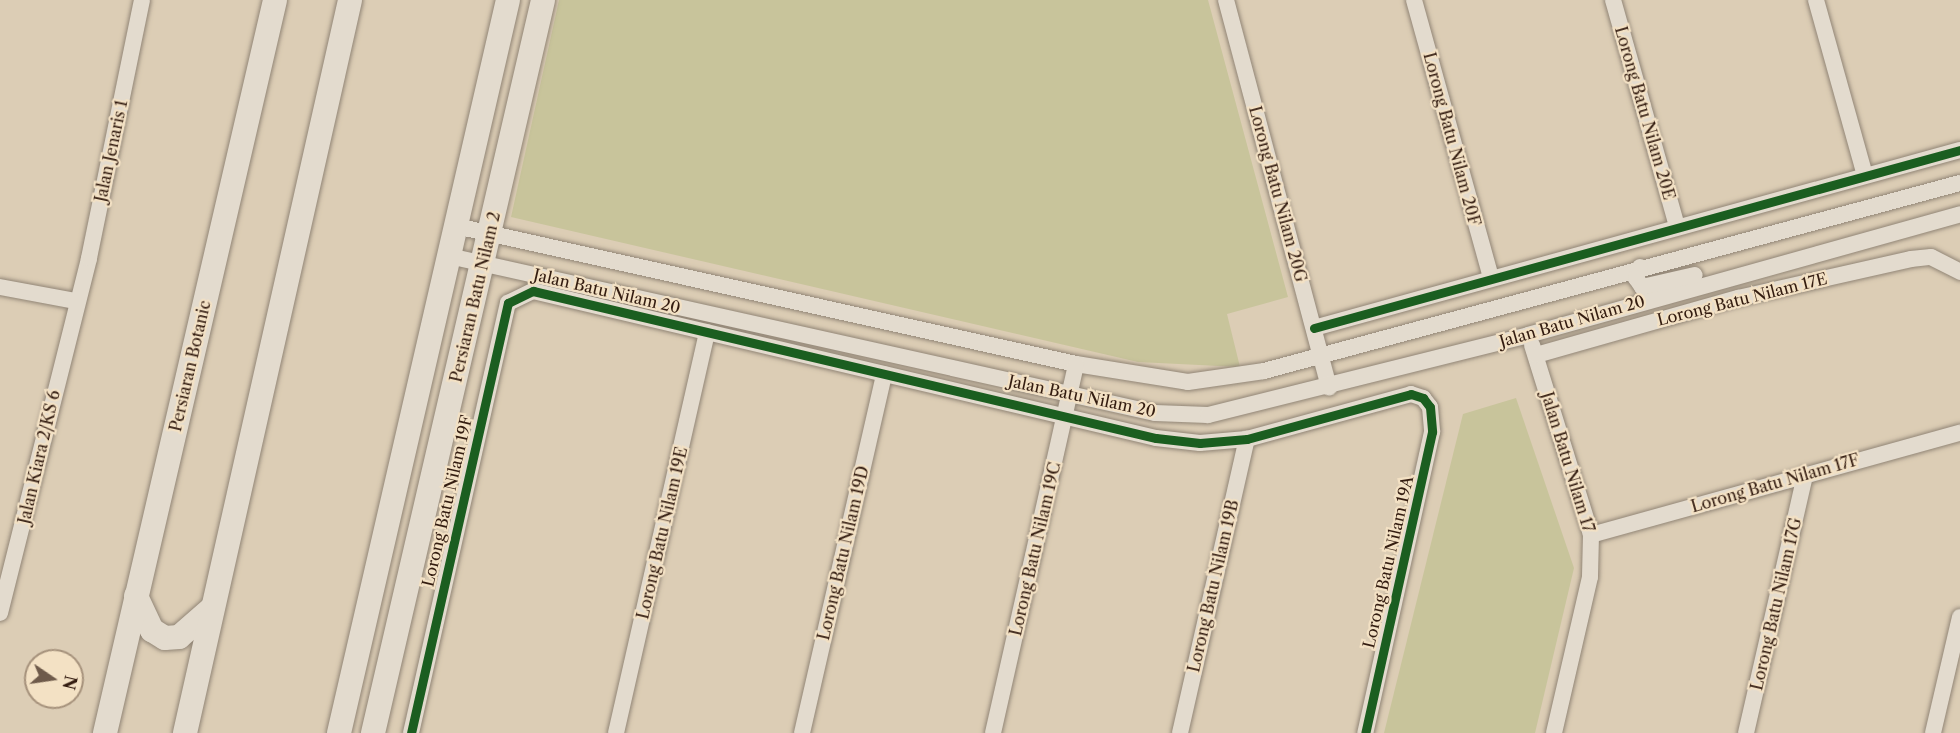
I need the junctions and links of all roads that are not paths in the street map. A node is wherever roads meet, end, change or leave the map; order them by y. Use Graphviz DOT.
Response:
graph roads {
  1 [pos="142,0"];
  2 [pos="508,0"];
  3 [pos="543,0"];
  4 [pos="1227,0"];
  5 [pos="1414,0"];
  6 [pos="1613,0"];
  7 [pos="1816,0"];
  8 [pos="276,1"];
  9 [pos="344,7"];
  10 [pos="1960,150"];
  11 [pos="1865,175"];
  12 [pos="1960,183"];
  13 [pos="1960,214"];
  14 [pos="456,226"];
  15 [pos="1677,226"];
  16 [pos="490,234"];
  17 [pos="449,256"];
  18 [pos="483,263"];
  19 [pos="1640,267"];
  20 [pos="1955,268"];
  21 [pos="1491,278"];
  22 [pos="1710,281"];
  23 [pos="0,287"];
  24 [pos="75,301"];
  25 [pos="1314,328"];
  26 [pos="707,332"];
  27 [pos="1528,335"];
  28 [pos="1536,354"];
  29 [pos="1321,355"];
  30 [pos="1076,364"];
  31 [pos="884,374"];
  32 [pos="1329,388"];
  33 [pos="1070,394"];
  34 [pos="1065,417"];
  35 [pos="1960,433"];
  36 [pos="1247,439"];
  37 [pos="1805,475"];
  38 [pos="1591,535"];
  39 [pos="136,596"];
  40 [pos="211,609"];
  41 [pos="0,613"];
  42 [pos="1960,617"];
  43 [pos="1955,664"];
  44 [pos="105,733"];
  45 [pos="185,733"];
  46 [pos="339,733"];
  47 [pos="373,733"];
  48 [pos="411,733"];
  49 [pos="616,733"];
  50 [pos="802,733"];
  51 [pos="993,733"];
  52 [pos="1180,733"];
  53 [pos="1365,733"];
  54 [pos="1554,733"];
  55 [pos="1746,733"];
  56 [pos="1933,733"];
  1 -- 24 [label="street, Jalan Jenaris 1"];
  2 -- 14 [label="main road, Persiaran Batu Nilam 2"];
  3 -- 16 [label="main road, Persiaran Batu Nilam 2"];
  4 -- 25 [label="street, Lorong Batu Nilam 20G"];
  5 -- 21 [label="street, Lorong Batu Nilam 20F"];
  6 -- 15 [label="street, Lorong Batu Nilam 20E"];
  7 -- 11 [label="street"];
  8 -- 39 [label="main road, Persiaran Botanic"];
  9 -- 40 [label="main road"];
  10 -- 11 [label="street"];
  11 -- 15 [label="street"];
  12 -- 19 [label="street, Jalan Batu Nilam 20"];
  13 -- 22 [label="street, Jalan Batu Nilam 20"];
  14 -- 16 [label="street, Jalan Batu Nilam 20"];
  14 -- 17 [label="main road, Persiaran Batu Nilam 2"];
  15 -- 21 [label="street"];
  16 -- 18 [label="main road, Persiaran Batu Nilam 2"];
  16 -- 30 [label="street, Jalan Batu Nilam 20"];
  17 -- 18 [label="street, Jalan Batu Nilam 20"];
  17 -- 46 [label="main road, Persiaran Batu Nilam 2"];
  18 -- 33 [label="street, Jalan Batu Nilam 20"];
  18 -- 47 [label="main road, Persiaran Batu Nilam 2"];
  19 -- 22 [label="street, Jalan Batu Nilam 20"];
  19 -- 29 [label="street, Jalan Batu Nilam 20"];
  20 -- 28 [label="street, Lorong Batu Nilam 17E"];
  21 -- 25 [label="street"];
  22 -- 27 [label="street, Jalan Batu Nilam 20"];
  23 -- 24 [label="street"];
  24 -- 41 [label="street, Jalan Kiara 2/KS 6"];
  25 -- 29 [label="street, Lorong Batu Nilam 20G"];
  26 -- 31 [label="street"];
  26 -- 48 [label="street, Lorong Batu Nilam 19F"];
  26 -- 49 [label="street, Lorong Batu Nilam 19E"];
  27 -- 28 [label="street, Jalan Batu Nilam 17"];
  27 -- 32 [label="street, Jalan Batu Nilam 20"];
  28 -- 38 [label="street, Jalan Batu Nilam 17"];
  29 -- 30 [label="street, Jalan Batu Nilam 20"];
  29 -- 32 [label="street, Lorong Batu Nilam 20G"];
  30 -- 33 [label="street, Lorong Batu Nilam 19C"];
  31 -- 34 [label="street"];
  31 -- 50 [label="street, Lorong Batu Nilam 19D"];
  32 -- 33 [label="street, Jalan Batu Nilam 20"];
  33 -- 34 [label="street, Lorong Batu Nilam 19C"];
  34 -- 36 [label="street"];
  34 -- 51 [label="street, Lorong Batu Nilam 19C"];
  35 -- 37 [label="street, Lorong Batu Nilam 17F"];
  36 -- 52 [label="street, Lorong Batu Nilam 19B"];
  36 -- 53 [label="street, Lorong Batu Nilam 19A"];
  37 -- 38 [label="street, Lorong Batu Nilam 17F"];
  37 -- 55 [label="street, Lorong Batu Nilam 17G"];
  38 -- 54 [label="street, Jalan Batu Nilam 17"];
  39 -- 40 [label="main road"];
  39 -- 44 [label="main road, Persiaran Botanic"];
  40 -- 45 [label="main road"];
  42 -- 43 [label="street"];
  43 -- 56 [label="street"];
}
